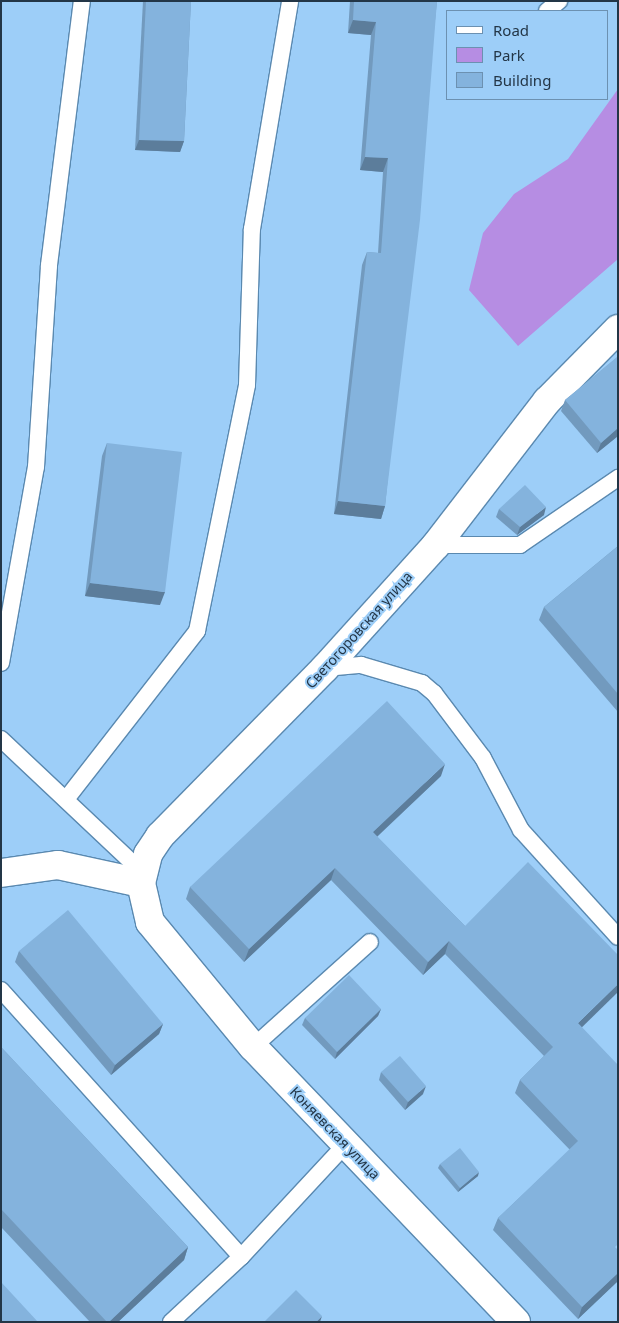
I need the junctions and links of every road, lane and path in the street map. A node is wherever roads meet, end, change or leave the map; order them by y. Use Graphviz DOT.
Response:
graph roads {
  1 [pos="82,1"];
  2 [pos="290,1"];
  3 [pos="559,1"];
  4 [pos="549,10"];
  5 [pos="618,329"];
  6 [pos="618,478"];
  7 [pos="436,545"];
  8 [pos="1,663"];
  9 [pos="325,668"];
  10 [pos="1,739"];
  11 [pos="66,798"];
  12 [pos="1,873"];
  13 [pos="142,878"];
  14 [pos="618,937"];
  15 [pos="370,942"];
  16 [pos="1,990"];
  17 [pos="253,1047"];
  18 [pos="346,1145"];
  19 [pos="240,1257"];
  20 [pos="171,1322"];
  21 [pos="516,1322"];
  1 -- 8 [label="lane"];
  2 -- 11 [label="lane"];
  3 -- 4 [label="lane"];
  5 -- 7 [label="street, Светогоровская улица"];
  6 -- 7 [label="lane"];
  7 -- 9 [label="street, Светогоровская улица"];
  9 -- 13 [label="street, Светогоровская улица"];
  9 -- 14 [label="lane"];
  10 -- 11 [label="lane"];
  11 -- 13 [label="lane"];
  12 -- 13 [label="street"];
  13 -- 17 [label="street, Коняевская улица"];
  15 -- 17 [label="lane"];
  16 -- 19 [label="lane"];
  17 -- 18 [label="street, Коняевская улица"];
  18 -- 19 [label="lane"];
  18 -- 21 [label="street, Коняевская улица"];
  19 -- 20 [label="lane"];
}
